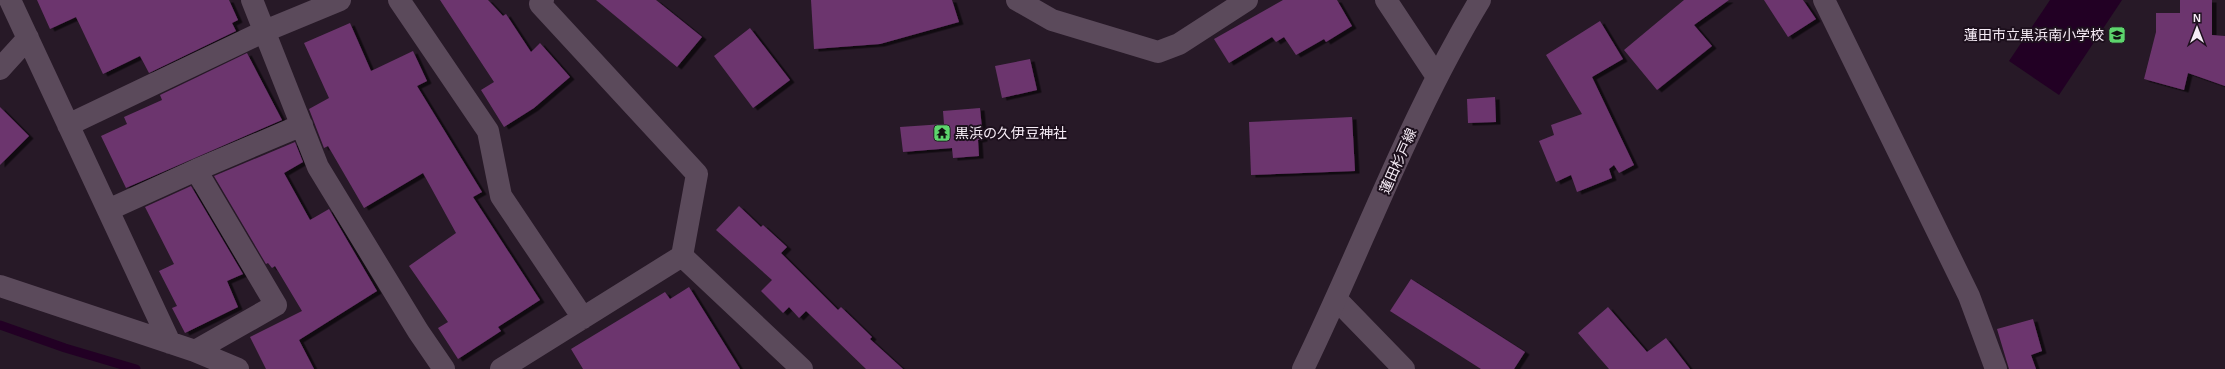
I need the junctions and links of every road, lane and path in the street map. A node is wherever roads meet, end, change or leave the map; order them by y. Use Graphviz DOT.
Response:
graph roads {
  1 [pos="10,0"];
  2 [pos="252,0"];
  3 [pos="340,0"];
  4 [pos="400,0"];
  5 [pos="543,0"];
  6 [pos="1017,0"];
  7 [pos="1247,0"];
  8 [pos="1386,0"];
  9 [pos="1480,0"];
  10 [pos="1824,0"];
  11 [pos="265,31"];
  12 [pos="28,38"];
  13 [pos="0,69"];
  14 [pos="1437,77"];
  15 [pos="68,125"];
  16 [pos="302,125"];
  17 [pos="196,170"];
  18 [pos="108,210"];
  19 [pos="682,256"];
  20 [pos="0,286"];
  21 [pos="1337,300"];
  22 [pos="583,318"];
  23 [pos="170,343"];
  24 [pos="195,351"];
  25 [pos="238,369"];
  26 [pos="444,369"];
  27 [pos="501,369"];
  28 [pos="802,369"];
  29 [pos="1304,369"];
  30 [pos="1404,369"];
  31 [pos="1996,369"];
  1 -- 12 [label="street"];
  2 -- 11 [label="street"];
  3 -- 11 [label="street"];
  4 -- 22 [label="street"];
  5 -- 19 [label="street"];
  6 -- 7 [label="street"];
  8 -- 14 [label="street"];
  9 -- 14 [label="street, 蓮田杉戸線"];
  10 -- 31 [label="street"];
  11 -- 15 [label="street"];
  11 -- 16 [label="street"];
  12 -- 13 [label="street"];
  12 -- 15 [label="street"];
  14 -- 21 [label="street, 蓮田杉戸線"];
  15 -- 18 [label="street"];
  16 -- 17 [label="street"];
  16 -- 26 [label="street"];
  17 -- 18 [label="street"];
  17 -- 24 [label="street"];
  18 -- 23 [label="street"];
  19 -- 22 [label="street"];
  19 -- 28 [label="street"];
  20 -- 23 [label="street"];
  21 -- 29 [label="street, 蓮田杉戸線"];
  21 -- 30 [label="street"];
  22 -- 27 [label="street"];
  23 -- 24 [label="street"];
  24 -- 25 [label="street"];
}
